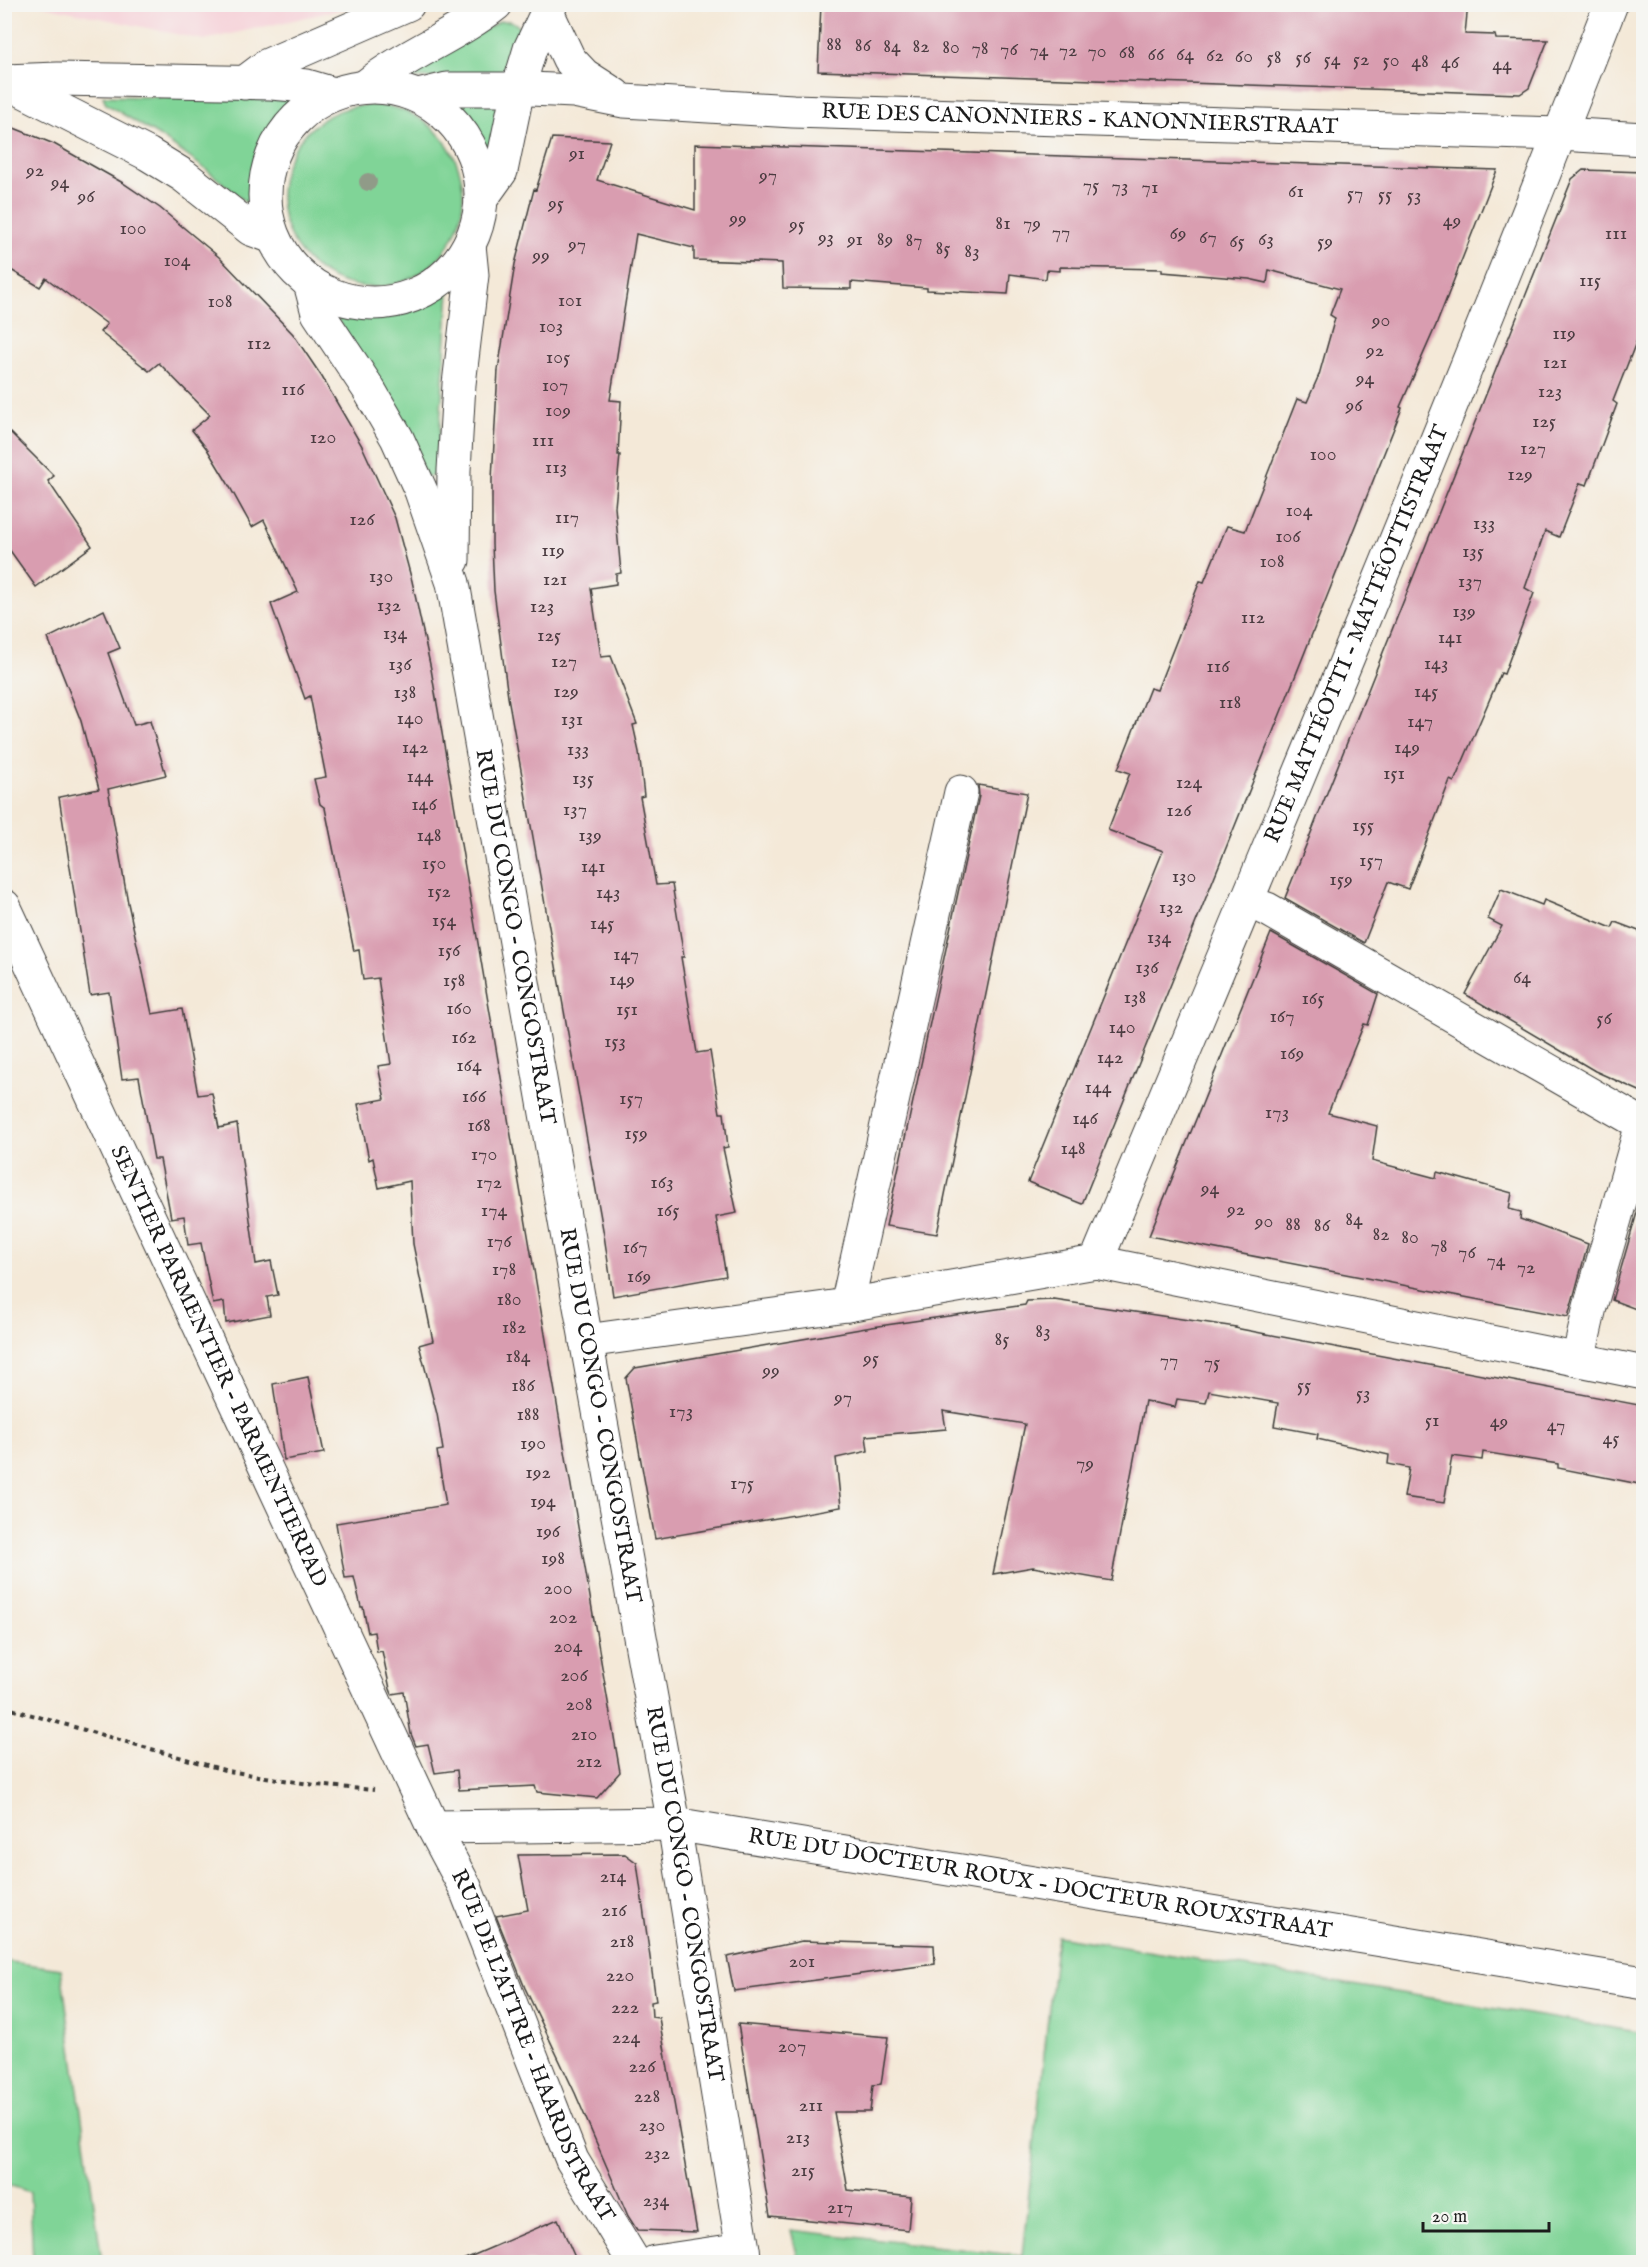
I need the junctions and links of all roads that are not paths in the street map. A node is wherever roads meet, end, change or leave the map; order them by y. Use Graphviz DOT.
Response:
graph roads {
  1 [pos="408,4"];
  2 [pos="496,4"];
  3 [pos="1611,4"];
  4 [pos="549,8"];
  5 [pos="5,81"];
  6 [pos="244,83"];
  7 [pos="366,86"];
  8 [pos="518,88"];
  9 [pos="334,94"];
  10 [pos="418,96"];
  11 [pos="624,101"];
  12 [pos="1560,134"];
  13 [pos="1644,139"];
  14 [pos="481,198"];
  15 [pos="273,237"];
  16 [pos="469,245"];
  17 [pos="310,284"];
  18 [pos="453,583"];
  19 [pos="961,792"];
  20 [pos="1247,902"];
  21 [pos="4,906"];
  22 [pos="1096,1262"];
  23 [pos="847,1305"];
  24 [pos="586,1341"];
  25 [pos="1578,1360"];
  26 [pos="1644,1373"];
  27 [pos="674,1824"];
  28 [pos="433,1827"];
  29 [pos="1644,1983"];
  30 [pos="744,2256"];
  31 [pos="634,2262"];
  32 [pos="655,2262"];
  1 -- 6 [label="street"];
  2 -- 7 [label="street"];
  3 -- 12 [label="street, RUE MATTÉOTTI - MATTÉOTTISTRAAT"];
  4 -- 8 [label="street"];
  4 -- 11 [label="street"];
  5 -- 6 [label="street"];
  5 -- 15 [label="street"];
  6 -- 9 [label="street"];
  7 -- 9 [label="street"];
  7 -- 10 [label="street"];
  8 -- 10 [label="street, RUE DES CANONNIERS - KANONNIERSTRAAT"];
  8 -- 11 [label="street, RUE DES CANONNIERS - KANONNIERSTRAAT"];
  8 -- 14 [label="street"];
  9 -- 15 [label="street"];
  10 -- 14 [label="street"];
  11 -- 12 [label="street, RUE DES CANONNIERS - KANONNIERSTRAAT"];
  12 -- 13 [label="street, RUE DES CANONNIERS - KANONNIERSTRAAT"];
  12 -- 20 [label="street, RUE MATTÉOTTI - MATTÉOTTISTRAAT"];
  14 -- 16 [label="street"];
  15 -- 17 [label="street"];
  16 -- 17 [label="street"];
  16 -- 18 [label="street, RUE DU CONGO - CONGOSTRAAT"];
  17 -- 18 [label="street, RUE DU CONGO - CONGOSTRAAT"];
  18 -- 24 [label="street, RUE DU CONGO - CONGOSTRAAT"];
  19 -- 23 [label="street"];
  20 -- 22 [label="street, RUE MATTÉOTTI - MATTÉOTTISTRAAT"];
  20 -- 25 [label="street"];
  21 -- 28 [label="street, SENTIER PARMENTIER - PARMENTIERPAD"];
  22 -- 23 [label="street"];
  22 -- 25 [label="street"];
  23 -- 24 [label="street"];
  24 -- 27 [label="street, RUE DU CONGO - CONGOSTRAAT"];
  25 -- 26 [label="street"];
  27 -- 28 [label="street, RUE DU DOCTEUR ROUX - DOCTEUR ROUXSTRAAT"];
  27 -- 29 [label="street, RUE DU DOCTEUR ROUX - DOCTEUR ROUXSTRAAT"];
  27 -- 30 [label="street, RUE DU CONGO - CONGOSTRAAT"];
  28 -- 31 [label="street, RUE DE L'ATTRE - HAARDSTRAAT"];
  30 -- 32 [label="street"];
}
